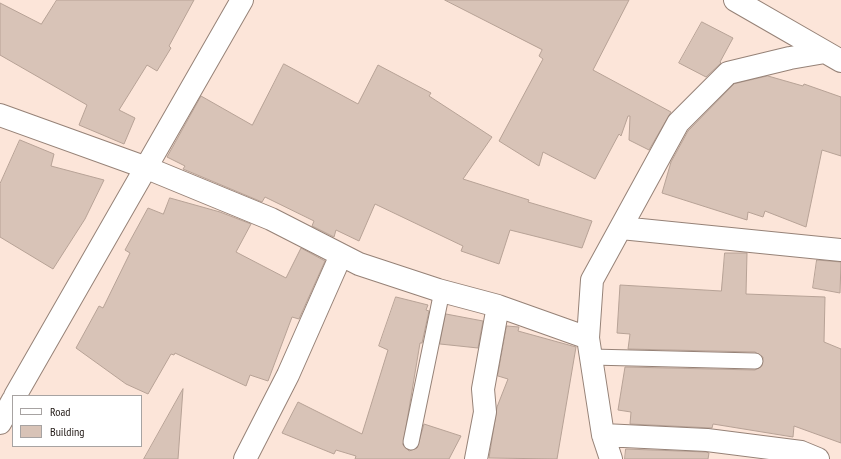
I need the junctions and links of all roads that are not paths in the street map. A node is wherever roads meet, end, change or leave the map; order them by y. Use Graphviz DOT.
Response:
graph roads {
  1 [pos="242,0"];
  2 [pos="735,0"];
  3 [pos="833,57"];
  4 [pos="0,115"];
  5 [pos="147,168"];
  6 [pos="621,228"];
  7 [pos="841,250"];
  8 [pos="341,255"];
  9 [pos="442,291"];
  10 [pos="498,306"];
  11 [pos="589,347"];
  12 [pos="755,361"];
  13 [pos="16,395"];
  14 [pos="12,402"];
  15 [pos="0,423"];
  16 [pos="603,435"];
  17 [pos="411,442"];
  18 [pos="245,459"];
  19 [pos="476,459"];
  20 [pos="611,459"];
  21 [pos="818,459"];
  1 -- 5 [label="street"];
  2 -- 3 [label="street"];
  3 -- 6 [label="street"];
  4 -- 5 [label="street"];
  5 -- 8 [label="street"];
  5 -- 13 [label="street"];
  6 -- 7 [label="street"];
  6 -- 11 [label="street"];
  8 -- 9 [label="street"];
  8 -- 18 [label="street"];
  9 -- 10 [label="street"];
  9 -- 17 [label="lane"];
  10 -- 11 [label="street"];
  10 -- 19 [label="street"];
  11 -- 12 [label="lane"];
  11 -- 16 [label="street"];
  14 -- 15 [label="street"];
  16 -- 20 [label="street"];
  16 -- 21 [label="street"];
}
